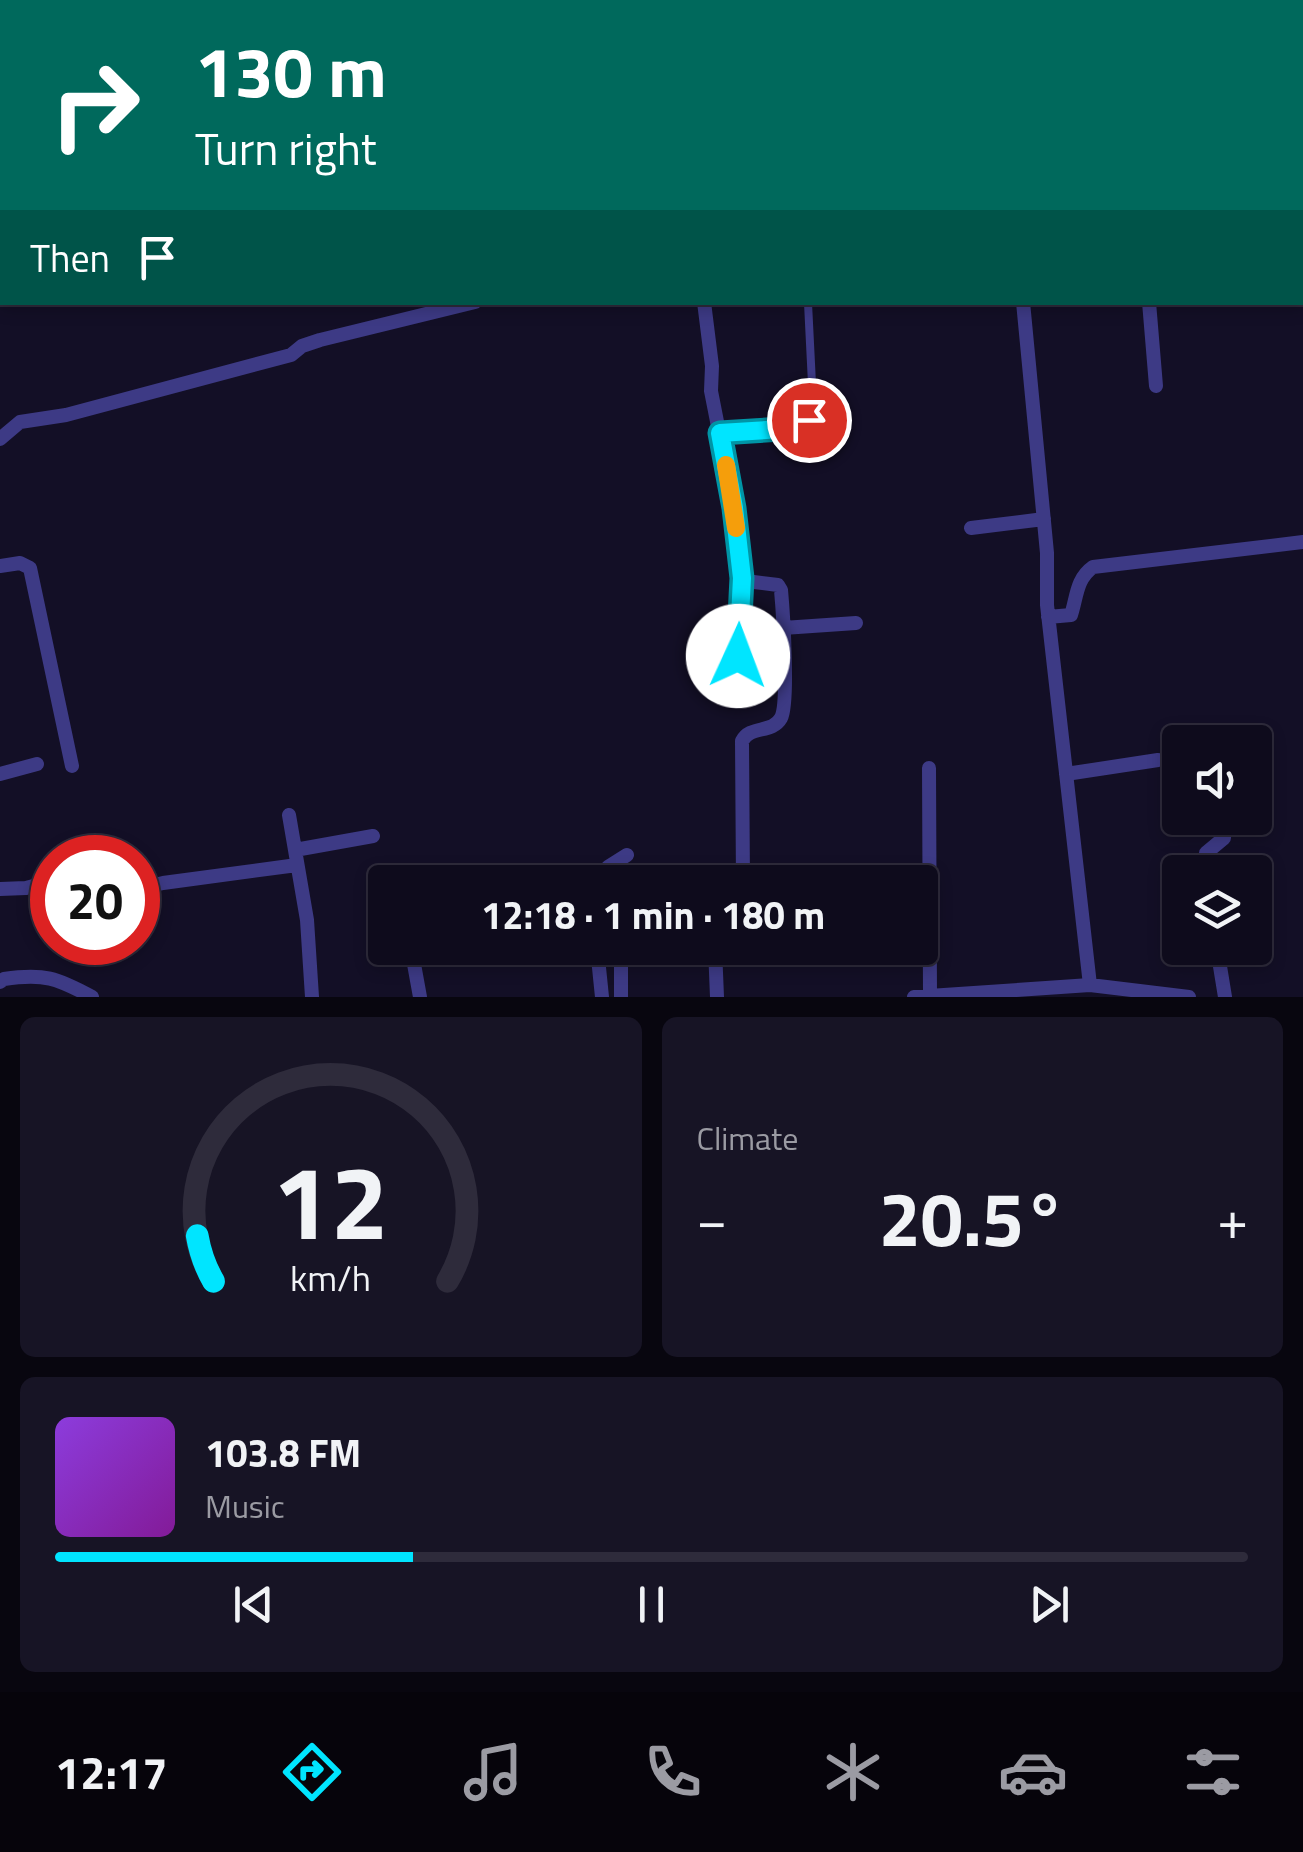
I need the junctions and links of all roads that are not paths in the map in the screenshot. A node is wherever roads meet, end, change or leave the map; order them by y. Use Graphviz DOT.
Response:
graph roads {
  1 [pos="464,305"];
  2 [pos="704,305"];
  3 [pos="808,305"];
  4 [pos="1023,305"];
  5 [pos="1148,305"];
  6 [pos="1156,386"];
  7 [pos="720,433"];
  8 [pos="0,439"];
  9 [pos="1044,519"];
  10 [pos="971,528"];
  11 [pos="1303,542"];
  12 [pos="0,566"];
  13 [pos="742,578"];
  14 [pos="1048,617"];
  15 [pos="856,623"];
  16 [pos="782,628"];
  17 [pos="738,656"];
  18 [pos="1158,760"];
  19 [pos="37,764"];
  20 [pos="72,766"];
  21 [pos="929,768"];
  22 [pos="0,774"];
  23 [pos="1066,774"];
  24 [pos="289,816"];
  25 [pos="1224,835"];
  26 [pos="373,836"];
  27 [pos="627,855"];
  28 [pos="1206,855"];
  29 [pos="296,858"];
  30 [pos="611,865"];
  31 [pos="744,865"];
  32 [pos="160,884"];
  33 [pos="30,887"];
  34 [pos="0,889"];
  35 [pos="414,965"];
  36 [pos="599,965"];
  37 [pos="620,965"];
  38 [pos="716,965"];
  39 [pos="1220,965"];
  40 [pos="0,982"];
  41 [pos="1090,985"];
  42 [pos="984,994"];
  43 [pos="930,996"];
  44 [pos="92,997"];
  45 [pos="312,997"];
  46 [pos="420,997"];
  47 [pos="602,997"];
  48 [pos="621,997"];
  49 [pos="717,997"];
  50 [pos="914,997"];
  51 [pos="1175,997"];
  52 [pos="1189,997"];
  53 [pos="1225,997"];
  1 -- 8 [label="street"];
  2 -- 7 [label="street"];
  3 -- 7 [label="lane"];
  4 -- 9 [label="street"];
  5 -- 6 [label="street"];
  7 -- 13 [label="street"];
  9 -- 10 [label="street"];
  9 -- 14 [label="street"];
  11 -- 14 [label="street"];
  12 -- 20 [label="street"];
  13 -- 16 [label="street"];
  13 -- 17 [label="lane"];
  14 -- 23 [label="street"];
  15 -- 16 [label="street"];
  16 -- 31 [label="street"];
  18 -- 23 [label="street"];
  19 -- 22 [label="street"];
  21 -- 43 [label="street"];
  23 -- 41 [label="street"];
  24 -- 29 [label="street"];
  25 -- 28 [label="street"];
  26 -- 29 [label="street"];
  27 -- 30 [label="street"];
  29 -- 32 [label="street"];
  29 -- 45 [label="street"];
  33 -- 34 [label="street"];
  35 -- 46 [label="street"];
  36 -- 47 [label="street"];
  37 -- 48 [label="street"];
  38 -- 49 [label="street"];
  39 -- 53 [label="street"];
  40 -- 44 [label="street"];
  41 -- 42 [label="street"];
  41 -- 51 [label="street"];
  42 -- 43 [label="street"];
  43 -- 50 [label="street"];
  51 -- 52 [label="street"];
}
